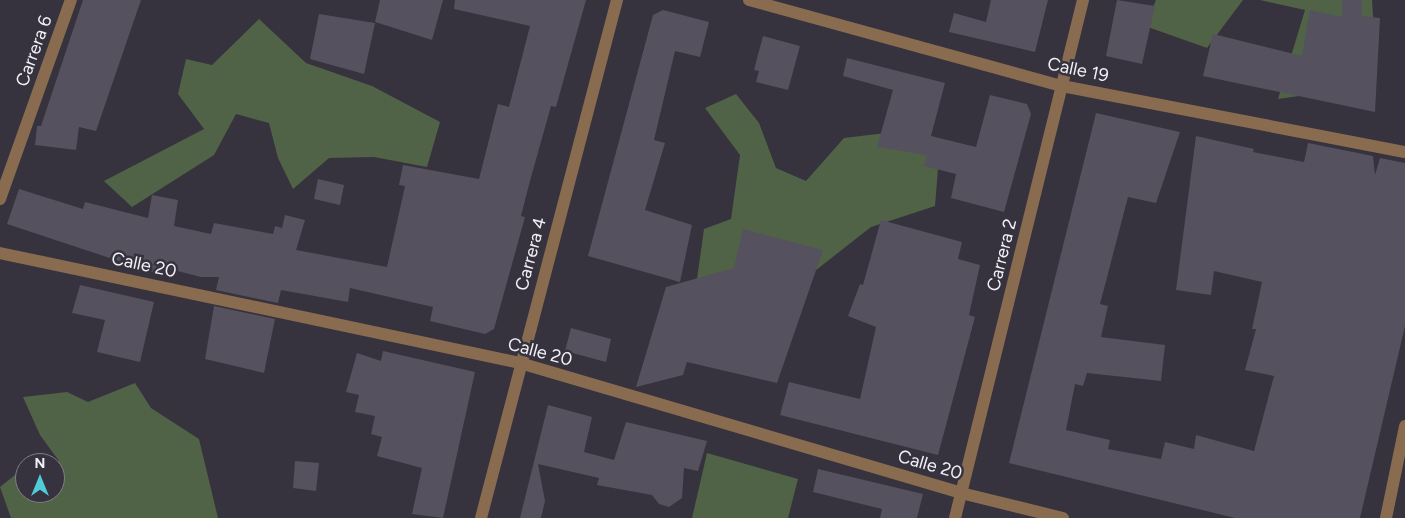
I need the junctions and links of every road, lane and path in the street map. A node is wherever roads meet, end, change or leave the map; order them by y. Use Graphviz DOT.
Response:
graph roads {
  1 [pos="71,0"];
  2 [pos="617,0"];
  3 [pos="749,0"];
  4 [pos="1083,0"];
  5 [pos="1062,86"];
  6 [pos="1405,152"];
  7 [pos="0,199"];
  8 [pos="0,253"];
  9 [pos="520,363"];
  10 [pos="1405,426"];
  11 [pos="961,493"];
  12 [pos="481,518"];
  13 [pos="955,518"];
  14 [pos="1063,518"];
  15 [pos="1386,518"];
  1 -- 7 [label="street, Carrera 6"];
  2 -- 9 [label="street, Carrera 4"];
  3 -- 5 [label="street, Calle 19"];
  4 -- 5 [label="street, Carrera 2"];
  5 -- 6 [label="street, Calle 19"];
  5 -- 11 [label="street, Carrera 2"];
  8 -- 9 [label="street, Calle 20"];
  9 -- 11 [label="street, Calle 20"];
  9 -- 12 [label="street, Carrera 4"];
  10 -- 15 [label="street"];
  11 -- 13 [label="street, Carrera 2"];
  11 -- 14 [label="street, Calle 20"];
}
